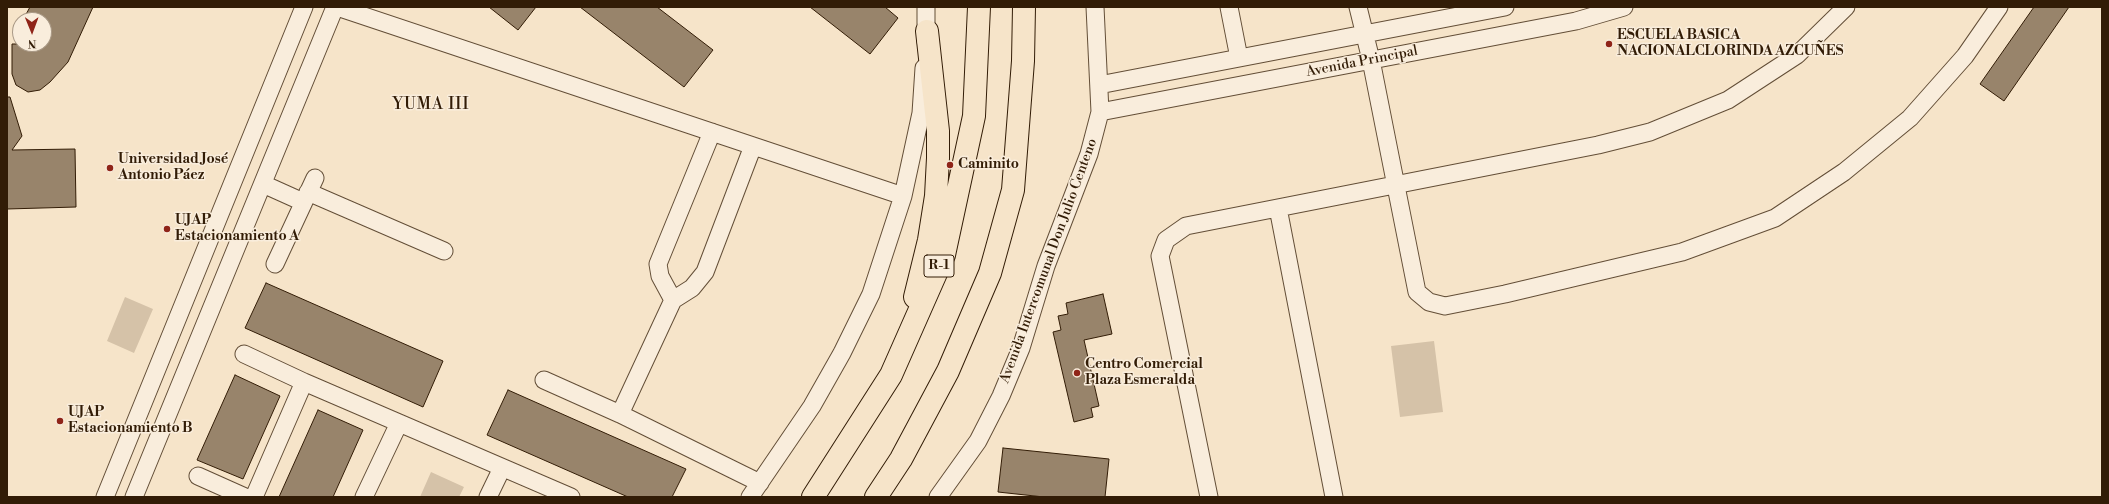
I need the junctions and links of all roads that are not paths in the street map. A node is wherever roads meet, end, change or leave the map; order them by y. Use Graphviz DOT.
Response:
graph roads {
  1 [pos="304,7"];
  2 [pos="336,7"];
  3 [pos="926,7"];
  4 [pos="979,7"];
  5 [pos="1024,7"];
  6 [pos="1095,7"];
  7 [pos="1229,7"];
  8 [pos="1358,7"];
  9 [pos="1505,7"];
  10 [pos="1624,7"];
  11 [pos="1846,7"];
  12 [pos="1999,7"];
  13 [pos="927,31"];
  14 [pos="1364,35"];
  15 [pos="1239,58"];
  16 [pos="1371,60"];
  17 [pos="1099,85"];
  18 [pos="1100,112"];
  19 [pos="712,132"];
  20 [pos="753,146"];
  21 [pos="263,184"];
  22 [pos="1396,186"];
  23 [pos="309,191"];
  24 [pos="903,196"];
  25 [pos="1278,208"];
  26 [pos="444,251"];
  27 [pos="275,264"];
  28 [pos="190,287"];
  29 [pos="216,297"];
  30 [pos="673,300"];
  31 [pos="244,354"];
  32 [pos="897,362"];
  33 [pos="544,380"];
  34 [pos="304,382"];
  35 [pos="620,414"];
  36 [pos="399,423"];
  37 [pos="502,468"];
  38 [pos="198,476"];
  39 [pos="760,482"];
  40 [pos="105,497"];
  41 [pos="134,497"];
  42 [pos="245,497"];
  43 [pos="254,497"];
  44 [pos="364,497"];
  45 [pos="488,497"];
  46 [pos="571,497"];
  47 [pos="750,497"];
  48 [pos="813,497"];
  49 [pos="876,497"];
  50 [pos="938,497"];
  51 [pos="1209,497"];
  52 [pos="1334,497"];
  1 -- 28 [label="street"];
  2 -- 19 [label="street"];
  2 -- 21 [label="street"];
  3 -- 13 [label="street"];
  4 -- 32 [label="main road, R-1"];
  5 -- 49 [label="main road"];
  6 -- 17 [label="street, Avenida Intercomunal Don Julio Centeno"];
  7 -- 15 [label="street"];
  8 -- 14 [label="street"];
  9 -- 14 [label="street, Avenida Principal"];
  10 -- 16 [label="street, Avenida Principal"];
  11 -- 22 [label="street"];
  12 -- 22 [label="street"];
  13 -- 24 [label="street"];
  13 -- 32 [label="main road"];
  14 -- 15 [label="street, Avenida Principal"];
  14 -- 16 [label="street"];
  15 -- 17 [label="street, Avenida Principal"];
  16 -- 18 [label="street, Avenida Principal"];
  16 -- 22 [label="street"];
  17 -- 18 [label="street, Avenida Intercomunal Don Julio Centeno"];
  18 -- 50 [label="street, Avenida Intercomunal Don Julio Centeno"];
  19 -- 20 [label="street"];
  19 -- 30 [label="street"];
  20 -- 24 [label="street"];
  20 -- 30 [label="street"];
  21 -- 23 [label="street"];
  21 -- 29 [label="street"];
  22 -- 25 [label="street"];
  23 -- 26 [label="street"];
  23 -- 27 [label="street"];
  24 -- 39 [label="street"];
  25 -- 51 [label="street"];
  25 -- 52 [label="street"];
  28 -- 29 [label="street"];
  28 -- 40 [label="street"];
  29 -- 41 [label="street"];
  30 -- 35 [label="street"];
  31 -- 34 [label="street"];
  32 -- 48 [label="main road, R-1"];
  33 -- 35 [label="street"];
  34 -- 36 [label="street"];
  34 -- 43 [label="street"];
  35 -- 39 [label="street"];
  36 -- 37 [label="street"];
  36 -- 44 [label="street"];
  37 -- 45 [label="street"];
  37 -- 46 [label="street"];
  38 -- 42 [label="street"];
  39 -- 47 [label="street"];
}
